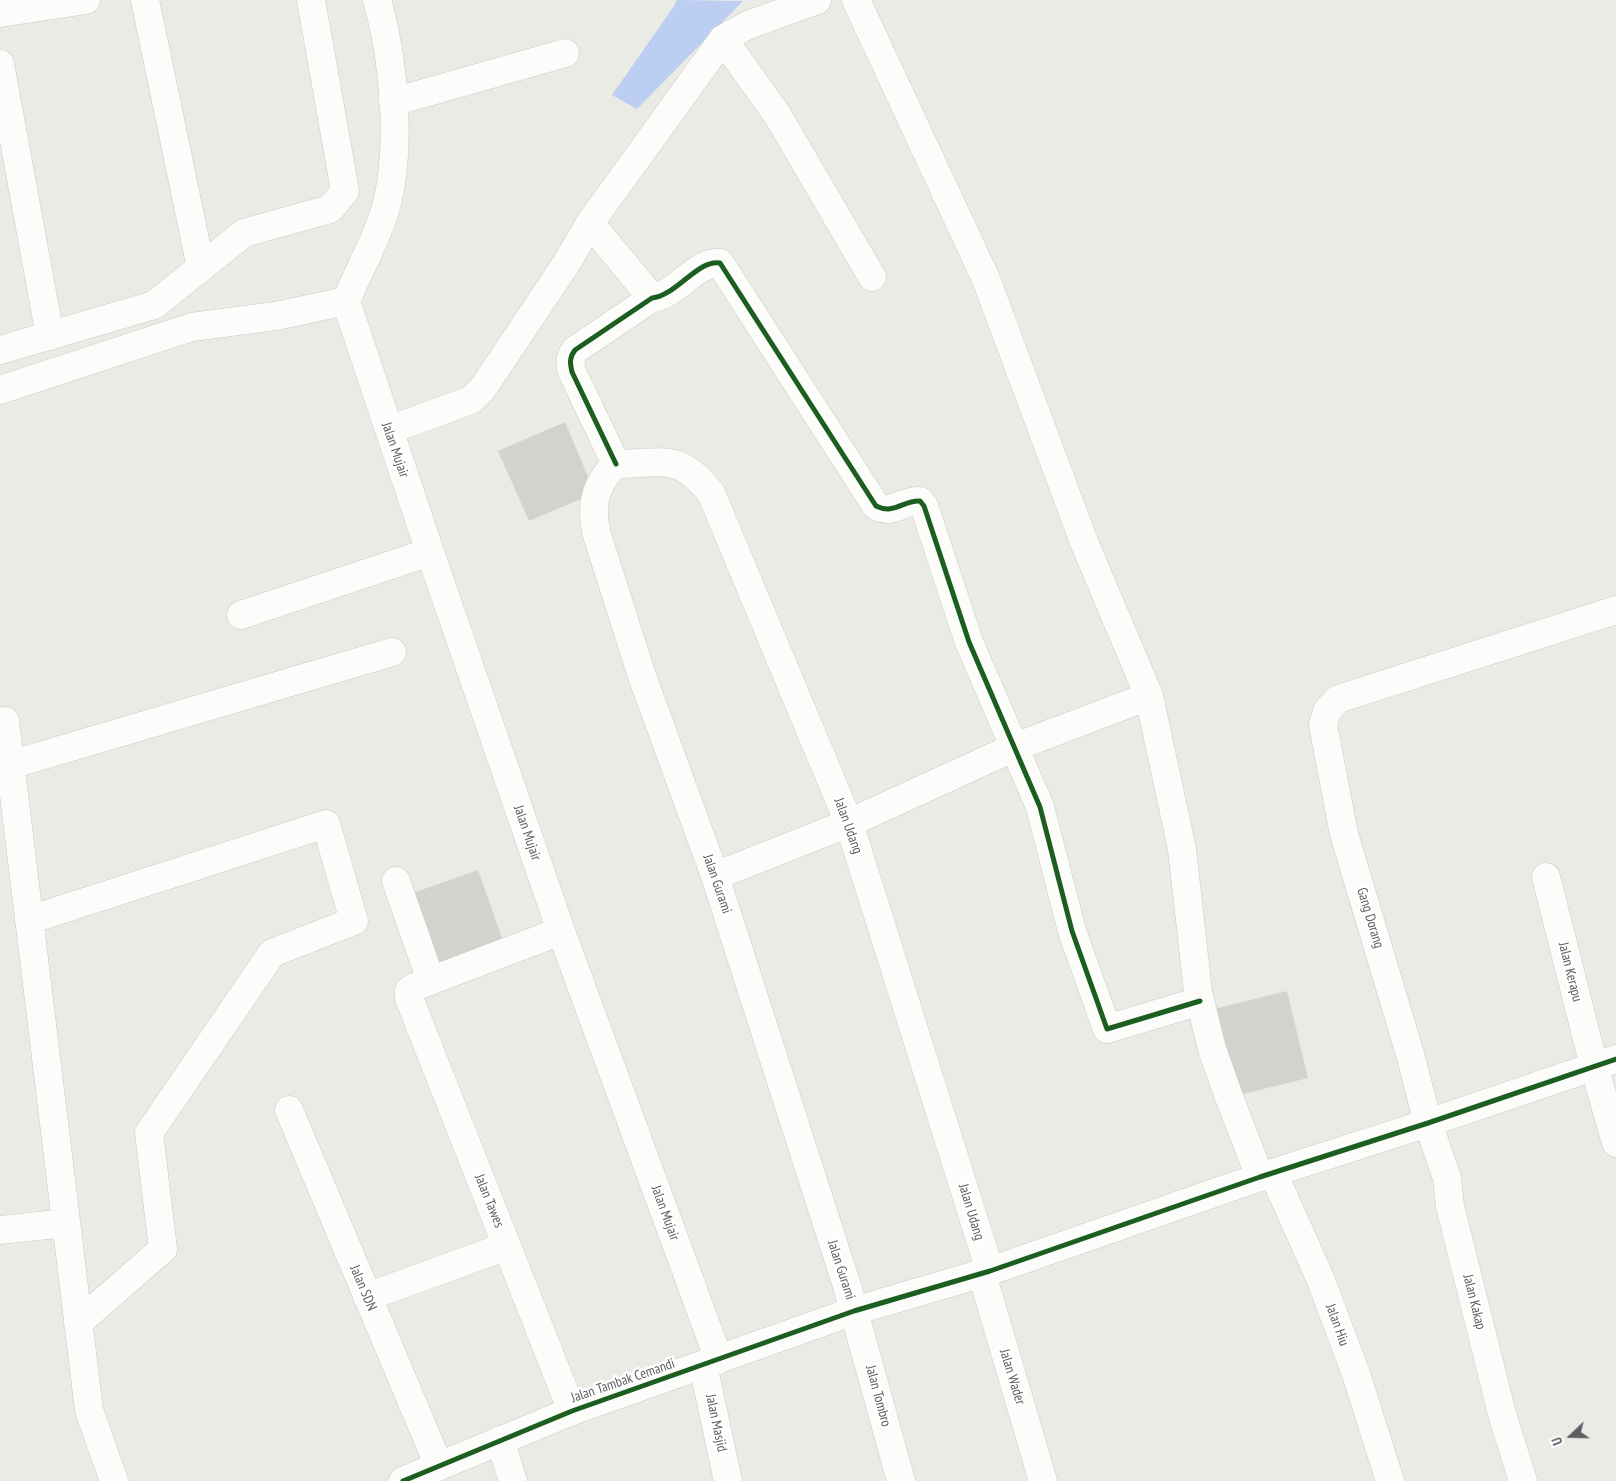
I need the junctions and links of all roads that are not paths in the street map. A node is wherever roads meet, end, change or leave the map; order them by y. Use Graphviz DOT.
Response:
graph roads {
  1 [pos="86,0"];
  2 [pos="145,0"];
  3 [pos="311,0"];
  4 [pos="377,0"];
  5 [pos="817,0"];
  6 [pos="856,0"];
  7 [pos="0,13"];
  8 [pos="723,39"];
  9 [pos="565,53"];
  10 [pos="0,64"];
  11 [pos="393,102"];
  12 [pos="590,223"];
  13 [pos="201,268"];
  14 [pos="872,277"];
  15 [pos="652,298"];
  16 [pos="346,301"];
  17 [pos="50,336"];
  18 [pos="0,350"];
  19 [pos="0,390"];
  20 [pos="387,426"];
  21 [pos="616,464"];
  22 [pos="430,552"];
  23 [pos="1616,610"];
  24 [pos="241,615"];
  25 [pos="392,652"];
  26 [pos="1149,696"];
  27 [pos="0,722"];
  28 [pos="1015,746"];
  29 [pos="10,765"];
  30 [pos="849,823"];
  31 [pos="715,876"];
  32 [pos="1546,877"];
  33 [pos="396,881"];
  34 [pos="29,920"];
  35 [pos="561,931"];
  36 [pos="420,986"];
  37 [pos="1200,1001"];
  38 [pos="1605,1062"];
  39 [pos="288,1110"];
  40 [pos="1428,1123"];
  41 [pos="1616,1143"];
  42 [pos="1266,1175"];
  43 [pos="66,1223"];
  44 [pos="0,1230"];
  45 [pos="507,1246"];
  46 [pos="986,1273"];
  47 [pos="367,1297"];
  48 [pos="854,1311"];
  49 [pos="78,1322"];
  50 [pos="711,1363"];
  51 [pos="572,1411"];
  52 [pos="500,1440"];
  53 [pos="439,1466"];
  54 [pos="114,1481"];
  55 [pos="403,1481"];
  56 [pos="514,1481"];
  57 [pos="728,1481"];
  58 [pos="900,1481"];
  59 [pos="1043,1481"];
  60 [pos="1390,1481"];
  61 [pos="1523,1481"];
  1 -- 7 [label="street"];
  2 -- 13 [label="street"];
  3 -- 13 [label="street"];
  4 -- 11 [label="street"];
  5 -- 8 [label="street"];
  6 -- 26 [label="street, Jalan Hiu"];
  8 -- 12 [label="street"];
  8 -- 14 [label="street"];
  9 -- 11 [label="street"];
  10 -- 17 [label="street"];
  11 -- 16 [label="street"];
  12 -- 15 [label="street"];
  12 -- 20 [label="street"];
  13 -- 17 [label="street"];
  15 -- 21 [label="street"];
  15 -- 28 [label="street"];
  16 -- 19 [label="street"];
  16 -- 20 [label="street, Jalan Mujair"];
  17 -- 18 [label="street"];
  20 -- 22 [label="street, Jalan Mujair"];
  21 -- 30 [label="street, Jalan Udang"];
  21 -- 31 [label="street, Jalan Gurami"];
  22 -- 24 [label="street"];
  22 -- 35 [label="street, Jalan Mujair"];
  23 -- 40 [label="street, Gang Dorang"];
  25 -- 29 [label="street"];
  26 -- 28 [label="street"];
  26 -- 37 [label="street, Jalan Hiu"];
  27 -- 29 [label="street"];
  28 -- 30 [label="street"];
  28 -- 37 [label="street"];
  29 -- 34 [label="street"];
  30 -- 31 [label="street"];
  30 -- 46 [label="street, Jalan Udang"];
  31 -- 48 [label="street, Jalan Gurami"];
  32 -- 38 [label="street, Jalan Kerapu"];
  33 -- 36 [label="street, Jalan Tawes"];
  34 -- 43 [label="street"];
  34 -- 49 [label="street"];
  35 -- 36 [label="street"];
  35 -- 50 [label="street, Jalan Mujair"];
  36 -- 45 [label="street, Jalan Tawes"];
  37 -- 42 [label="street, Jalan Hiu"];
  38 -- 40 [label="street, Jalan Tambak Cemandi"];
  38 -- 41 [label="street, Jalan Kerapu"];
  39 -- 47 [label="street, Jalan SDN"];
  40 -- 42 [label="street, Jalan Tambak Cemandi"];
  40 -- 61 [label="street, Jalan Kakap"];
  42 -- 46 [label="street, Jalan Tambak Cemandi"];
  42 -- 60 [label="street, Jalan Hiu"];
  43 -- 44 [label="street"];
  43 -- 49 [label="street"];
  45 -- 47 [label="street"];
  45 -- 51 [label="street, Jalan Tawes"];
  46 -- 48 [label="street, Jalan Tambak Cemandi"];
  46 -- 59 [label="street, Jalan Wader"];
  47 -- 53 [label="street, Jalan SDN"];
  48 -- 50 [label="street, Jalan Tambak Cemandi"];
  48 -- 58 [label="street, Jalan Tombro"];
  49 -- 54 [label="street"];
  50 -- 51 [label="street, Jalan Tambak Cemandi"];
  50 -- 57 [label="street, Jalan Masjid"];
  51 -- 52 [label="street, Jalan Tambak Cemandi"];
  52 -- 53 [label="street, Jalan Tambak Cemandi"];
  52 -- 56 [label="street"];
  53 -- 55 [label="street, Jalan Tambak Cemandi"];
}
